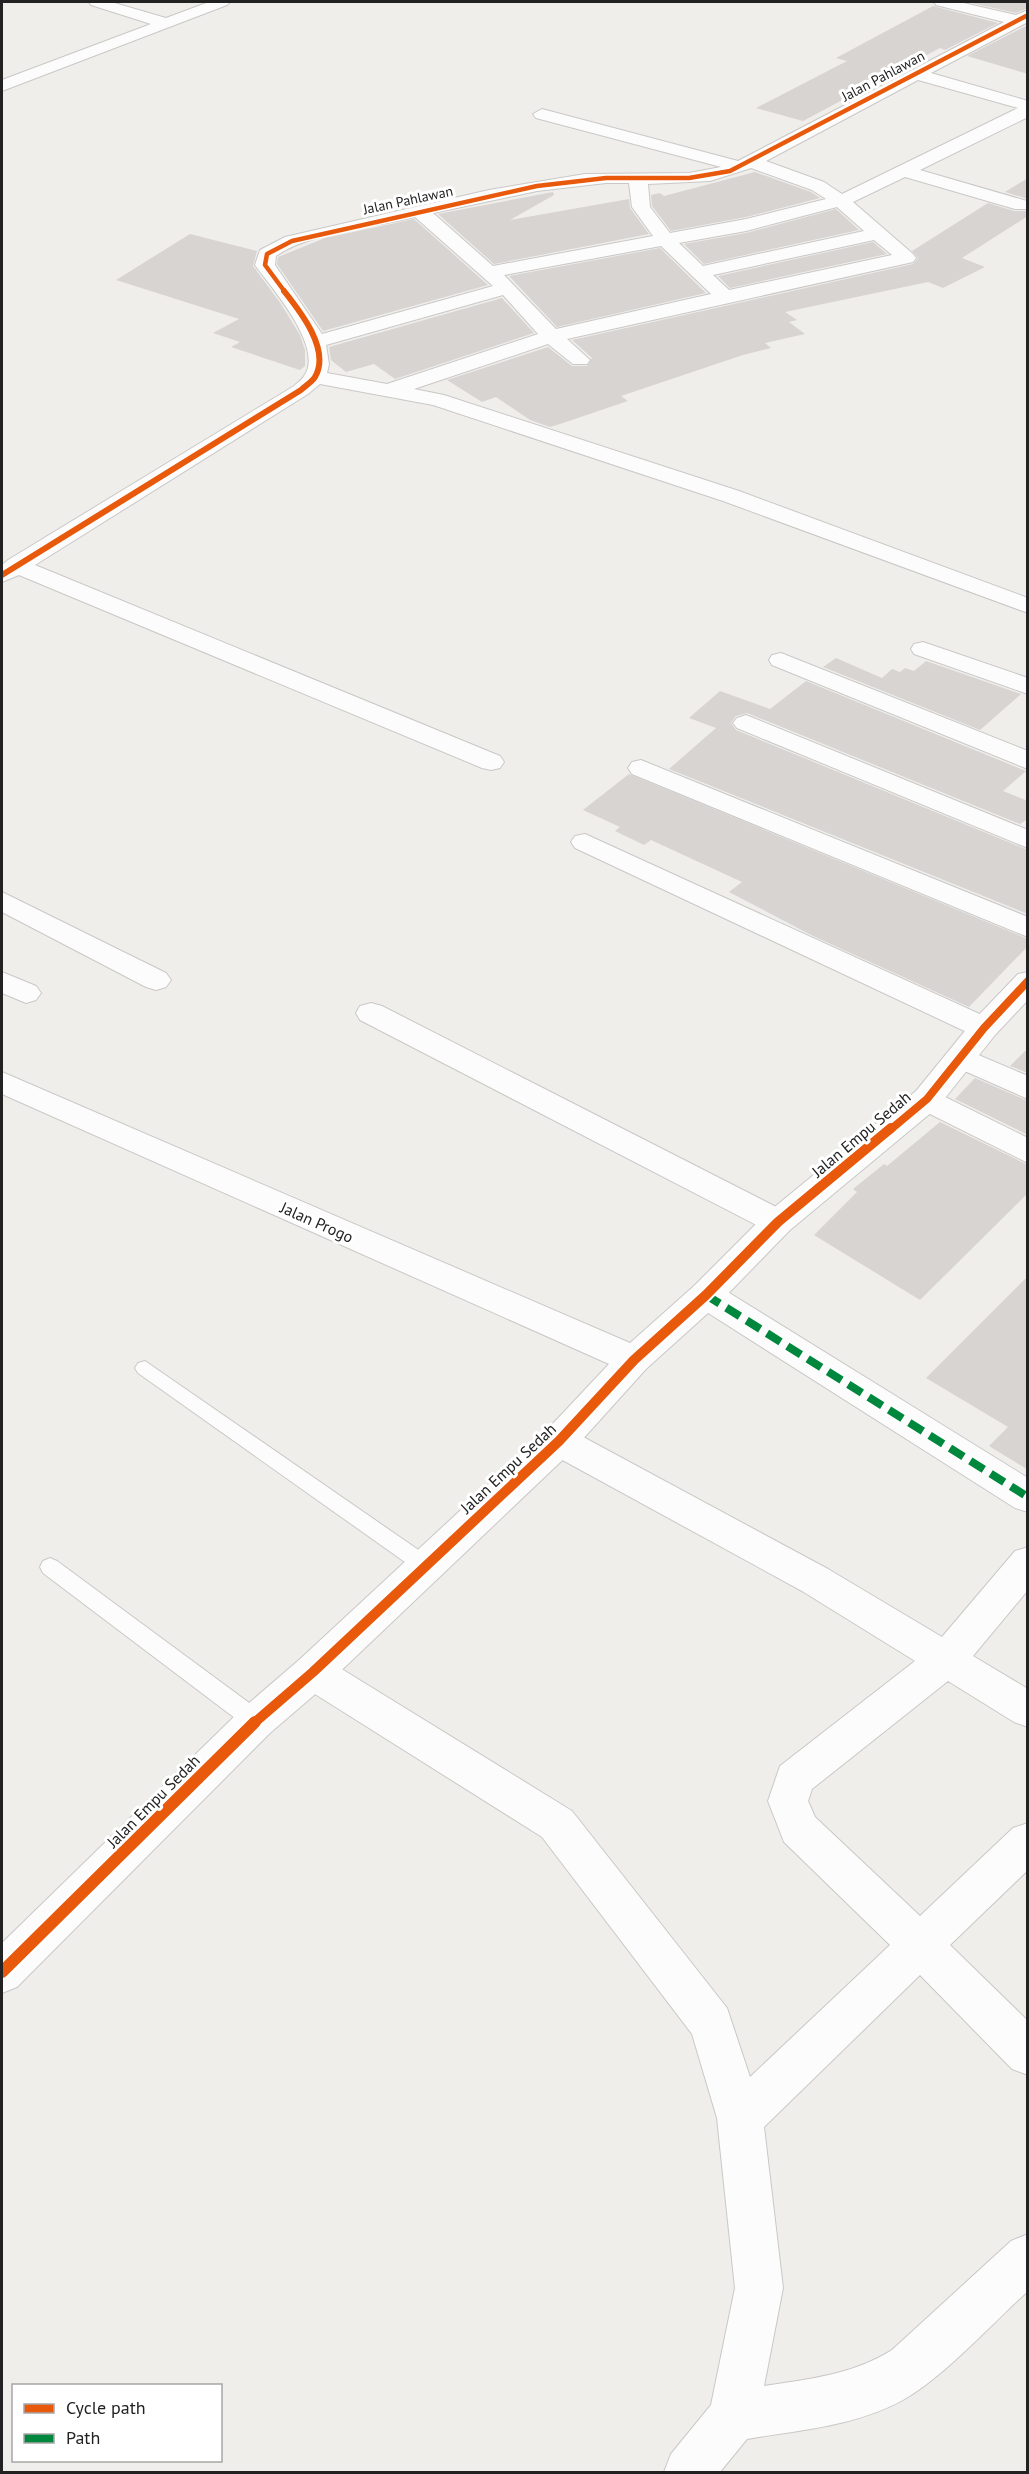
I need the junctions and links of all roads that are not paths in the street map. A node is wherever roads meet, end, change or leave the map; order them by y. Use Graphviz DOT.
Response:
graph roads {
  1 [pos="96,2"];
  2 [pos="222,2"];
  3 [pos="941,2"];
  4 [pos="1022,17"];
  5 [pos="166,23"];
  6 [pos="915,74"];
  7 [pos="2,86"];
  8 [pos="542,114"];
  9 [pos="1024,114"];
  10 [pos="745,165"];
  11 [pos="905,171"];
  12 [pos="638,179"];
  13 [pos="841,201"];
  14 [pos="1021,205"];
  15 [pos="419,211"];
  16 [pos="876,234"];
  17 [pos="666,241"];
  18 [pos="489,272"];
  19 [pos="697,273"];
  20 [pos="507,288"];
  21 [pos="725,297"];
  22 [pos="551,336"];
  23 [pos="316,342"];
  24 [pos="580,360"];
  25 [pos="315,376"];
  26 [pos="392,389"];
  27 [pos="9,570"];
  28 [pos="1028,606"];
  29 [pos="923,648"];
  30 [pos="781,660"];
  31 [pos="1028,687"];
  32 [pos="746,723"];
  33 [pos="1028,760"];
  34 [pos="491,762"];
  35 [pos="641,768"];
  36 [pos="1028,840"];
  37 [pos="585,842"];
  38 [pos="2,901"];
  39 [pos="1028,928"];
  40 [pos="156,980"];
  41 [pos="1025,986"];
  42 [pos="371,1013"];
  43 [pos="984,1028"];
  44 [pos="962,1058"];
  45 [pos="2,1082"];
  46 [pos="1028,1089"];
  47 [pos="927,1099"];
  48 [pos="1028,1152"];
  49 [pos="778,1222"];
  50 [pos="706,1295"];
  51 [pos="634,1360"];
  52 [pos="145,1368"];
  53 [pos="560,1441"];
  54 [pos="1028,1497"];
  55 [pos="1028,1562"];
  56 [pos="426,1566"];
  57 [pos="50,1567"];
  58 [pos="947,1659"];
  59 [pos="313,1672"];
  60 [pos="1028,1710"];
  61 [pos="256,1720"];
  62 [pos="1028,1842"];
  63 [pos="920,1945"];
  64 [pos="2,1972"];
  65 [pos="1028,2053"];
  66 [pos="741,2118"];
  67 [pos="1028,2258"];
  68 [pos="733,2416"];
  69 [pos="689,2472"];
  1 -- 5 [label="street"];
  2 -- 5 [label="street"];
  3 -- 4 [label="street"];
  4 -- 6 [label="street, Jalan Pahlawan"];
  5 -- 7 [label="street"];
  6 -- 9 [label="street"];
  6 -- 10 [label="street, Jalan Pahlawan"];
  8 -- 10 [label="street"];
  9 -- 11 [label="street"];
  10 -- 12 [label="street, Jalan Pahlawan"];
  10 -- 13 [label="street"];
  11 -- 13 [label="street"];
  11 -- 14 [label="street"];
  12 -- 15 [label="street, Jalan Pahlawan"];
  12 -- 17 [label="street"];
  13 -- 16 [label="street"];
  13 -- 17 [label="street"];
  15 -- 18 [label="street"];
  15 -- 23 [label="street, Jalan Pahlawan"];
  16 -- 19 [label="street"];
  16 -- 21 [label="street"];
  17 -- 18 [label="street"];
  17 -- 19 [label="street"];
  18 -- 20 [label="street"];
  19 -- 21 [label="street"];
  20 -- 22 [label="street"];
  20 -- 23 [label="street"];
  21 -- 22 [label="street"];
  22 -- 24 [label="street"];
  22 -- 26 [label="street"];
  23 -- 25 [label="street, Jalan Pahlawan"];
  25 -- 26 [label="street"];
  25 -- 27 [label="street"];
  26 -- 28 [label="street"];
  27 -- 34 [label="street"];
  29 -- 31 [label="street"];
  30 -- 33 [label="street"];
  32 -- 36 [label="street"];
  35 -- 39 [label="street"];
  37 -- 43 [label="street"];
  38 -- 40 [label="street"];
  41 -- 43 [label="street, Jalan Empu Sedah"];
  42 -- 49 [label="street"];
  43 -- 44 [label="street, Jalan Empu Sedah"];
  44 -- 46 [label="street"];
  44 -- 47 [label="street, Jalan Empu Sedah"];
  45 -- 51 [label="street, Jalan Progo"];
  47 -- 48 [label="street"];
  47 -- 49 [label="street, Jalan Empu Sedah"];
  49 -- 50 [label="street, Jalan Empu Sedah"];
  50 -- 51 [label="street, Jalan Empu Sedah"];
  50 -- 54 [label="street"];
  51 -- 53 [label="street, Jalan Empu Sedah"];
  52 -- 56 [label="lane"];
  53 -- 56 [label="street, Jalan Empu Sedah"];
  53 -- 58 [label="street"];
  55 -- 58 [label="street"];
  56 -- 59 [label="street, Jalan Empu Sedah"];
  57 -- 61 [label="lane"];
  58 -- 60 [label="street"];
  58 -- 63 [label="street"];
  59 -- 61 [label="street, Jalan Empu Sedah"];
  59 -- 66 [label="street"];
  61 -- 64 [label="street, Jalan Empu Sedah"];
  62 -- 63 [label="street"];
  63 -- 65 [label="street"];
  63 -- 66 [label="street"];
  66 -- 68 [label="street"];
  67 -- 68 [label="street"];
  68 -- 69 [label="street"];
}
